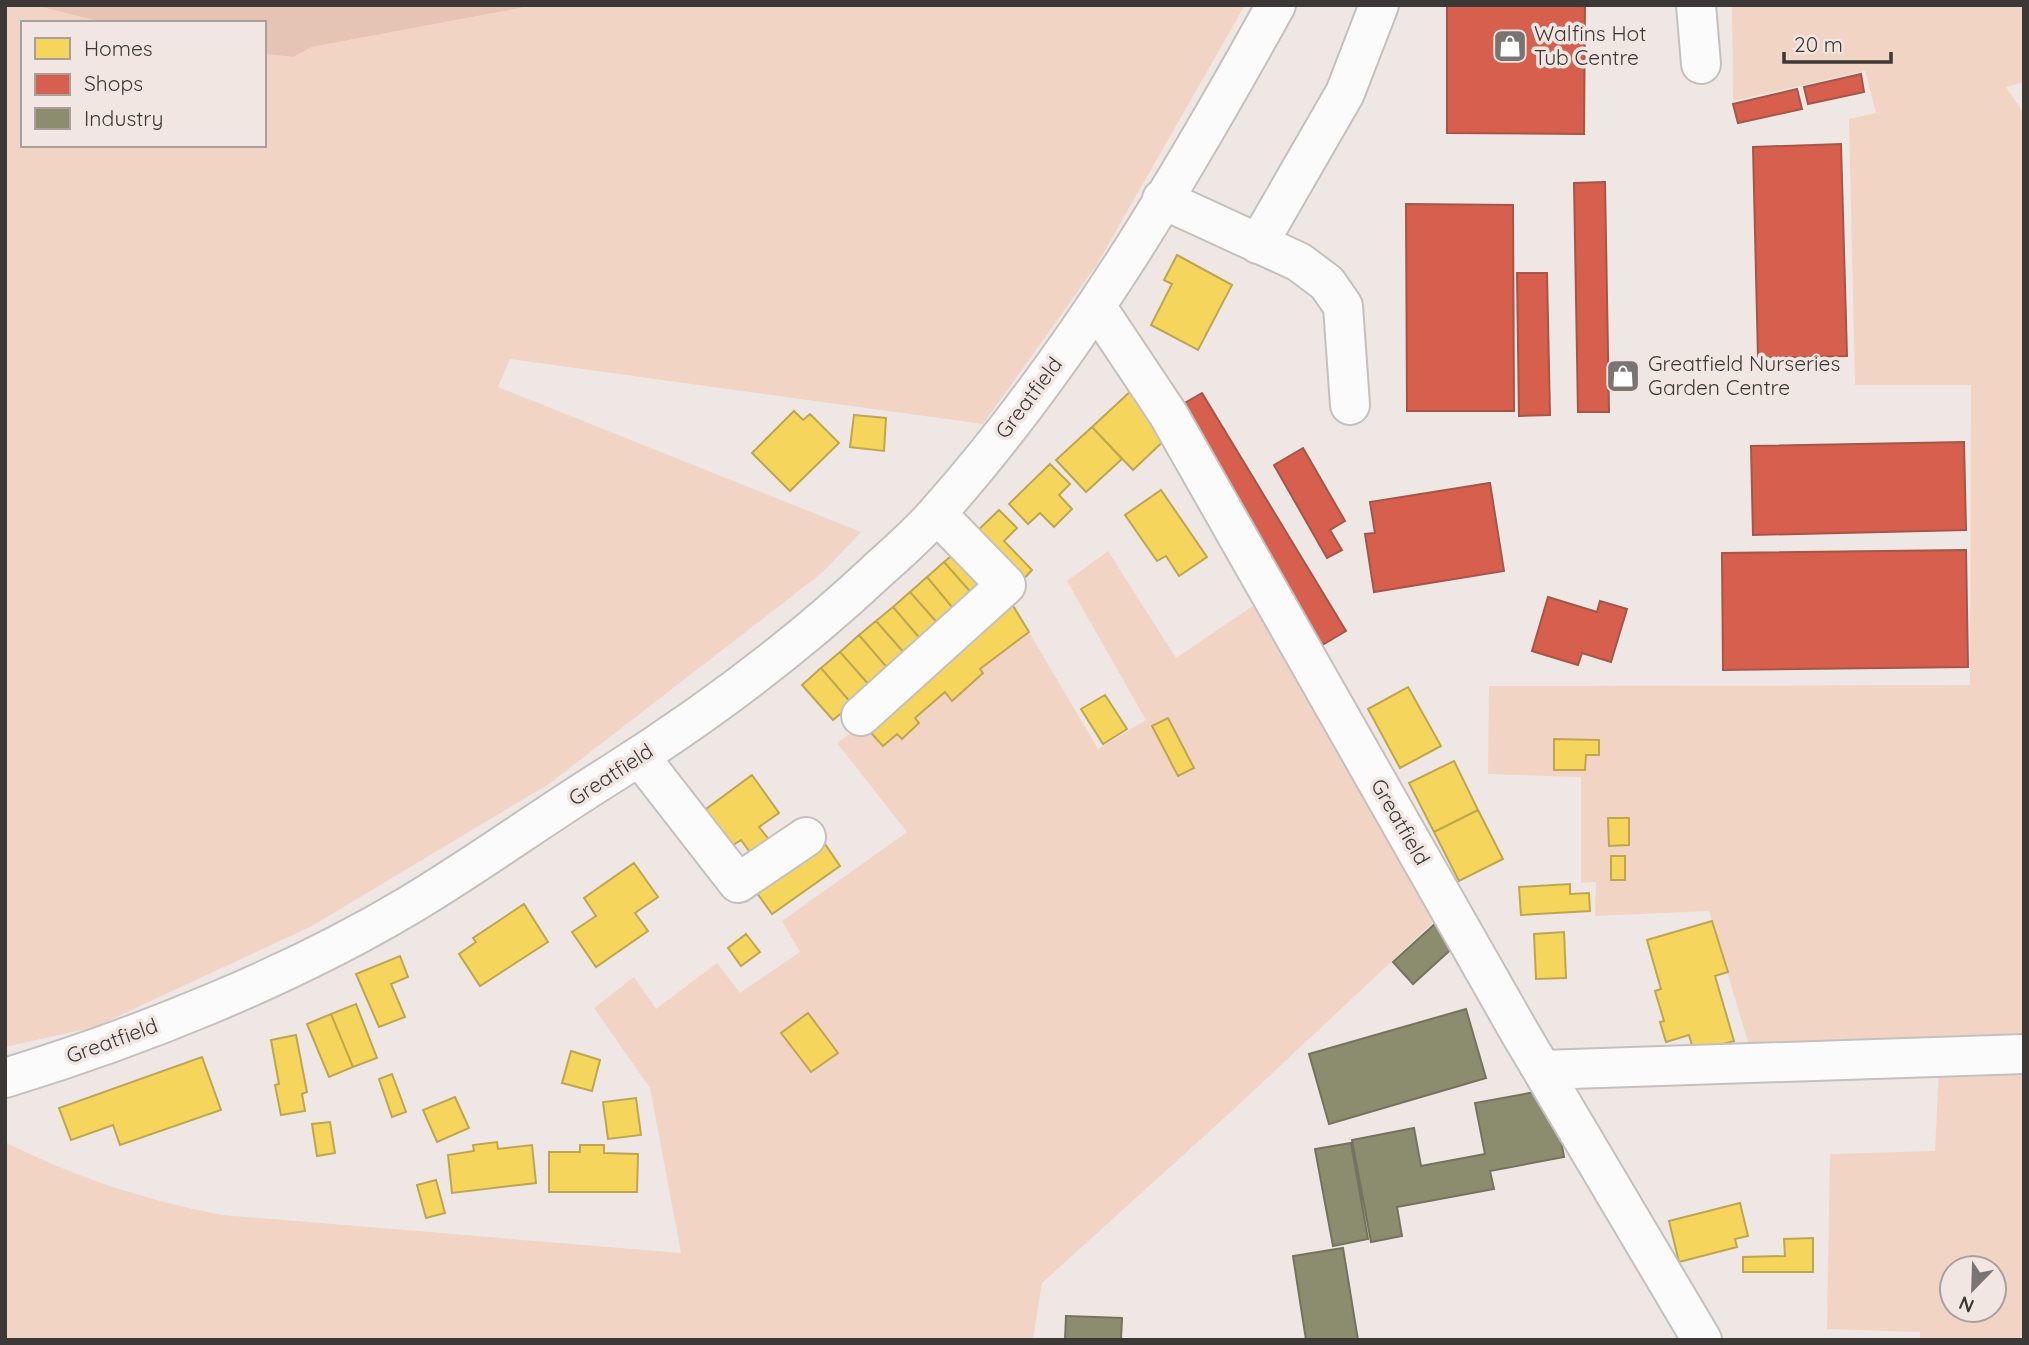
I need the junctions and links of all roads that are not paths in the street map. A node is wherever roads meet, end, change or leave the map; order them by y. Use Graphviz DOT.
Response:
graph roads {
  1 [pos="1276,5"];
  2 [pos="1379,5"];
  3 [pos="1696,5"];
  4 [pos="1701,64"];
  5 [pos="1162,199"];
  6 [pos="1258,244"];
  7 [pos="1096,306"];
  8 [pos="1350,405"];
  9 [pos="937,514"];
  10 [pos="861,716"];
  11 [pos="640,757"];
  12 [pos="806,837"];
  13 [pos="2024,1054"];
  14 [pos="1542,1070"];
  15 [pos="5,1078"];
  16 [pos="1702,1340"];
  1 -- 5 [label="street, Greatfield"];
  2 -- 6 [label="street"];
  3 -- 4 [label="street"];
  5 -- 6 [label="street"];
  5 -- 7 [label="street, Greatfield"];
  6 -- 8 [label="street"];
  7 -- 9 [label="street, Greatfield"];
  7 -- 14 [label="street, Greatfield"];
  9 -- 10 [label="street"];
  9 -- 11 [label="street, Greatfield"];
  11 -- 12 [label="street"];
  11 -- 15 [label="street, Greatfield"];
  13 -- 14 [label="street"];
  14 -- 16 [label="street, Greatfield"];
}
